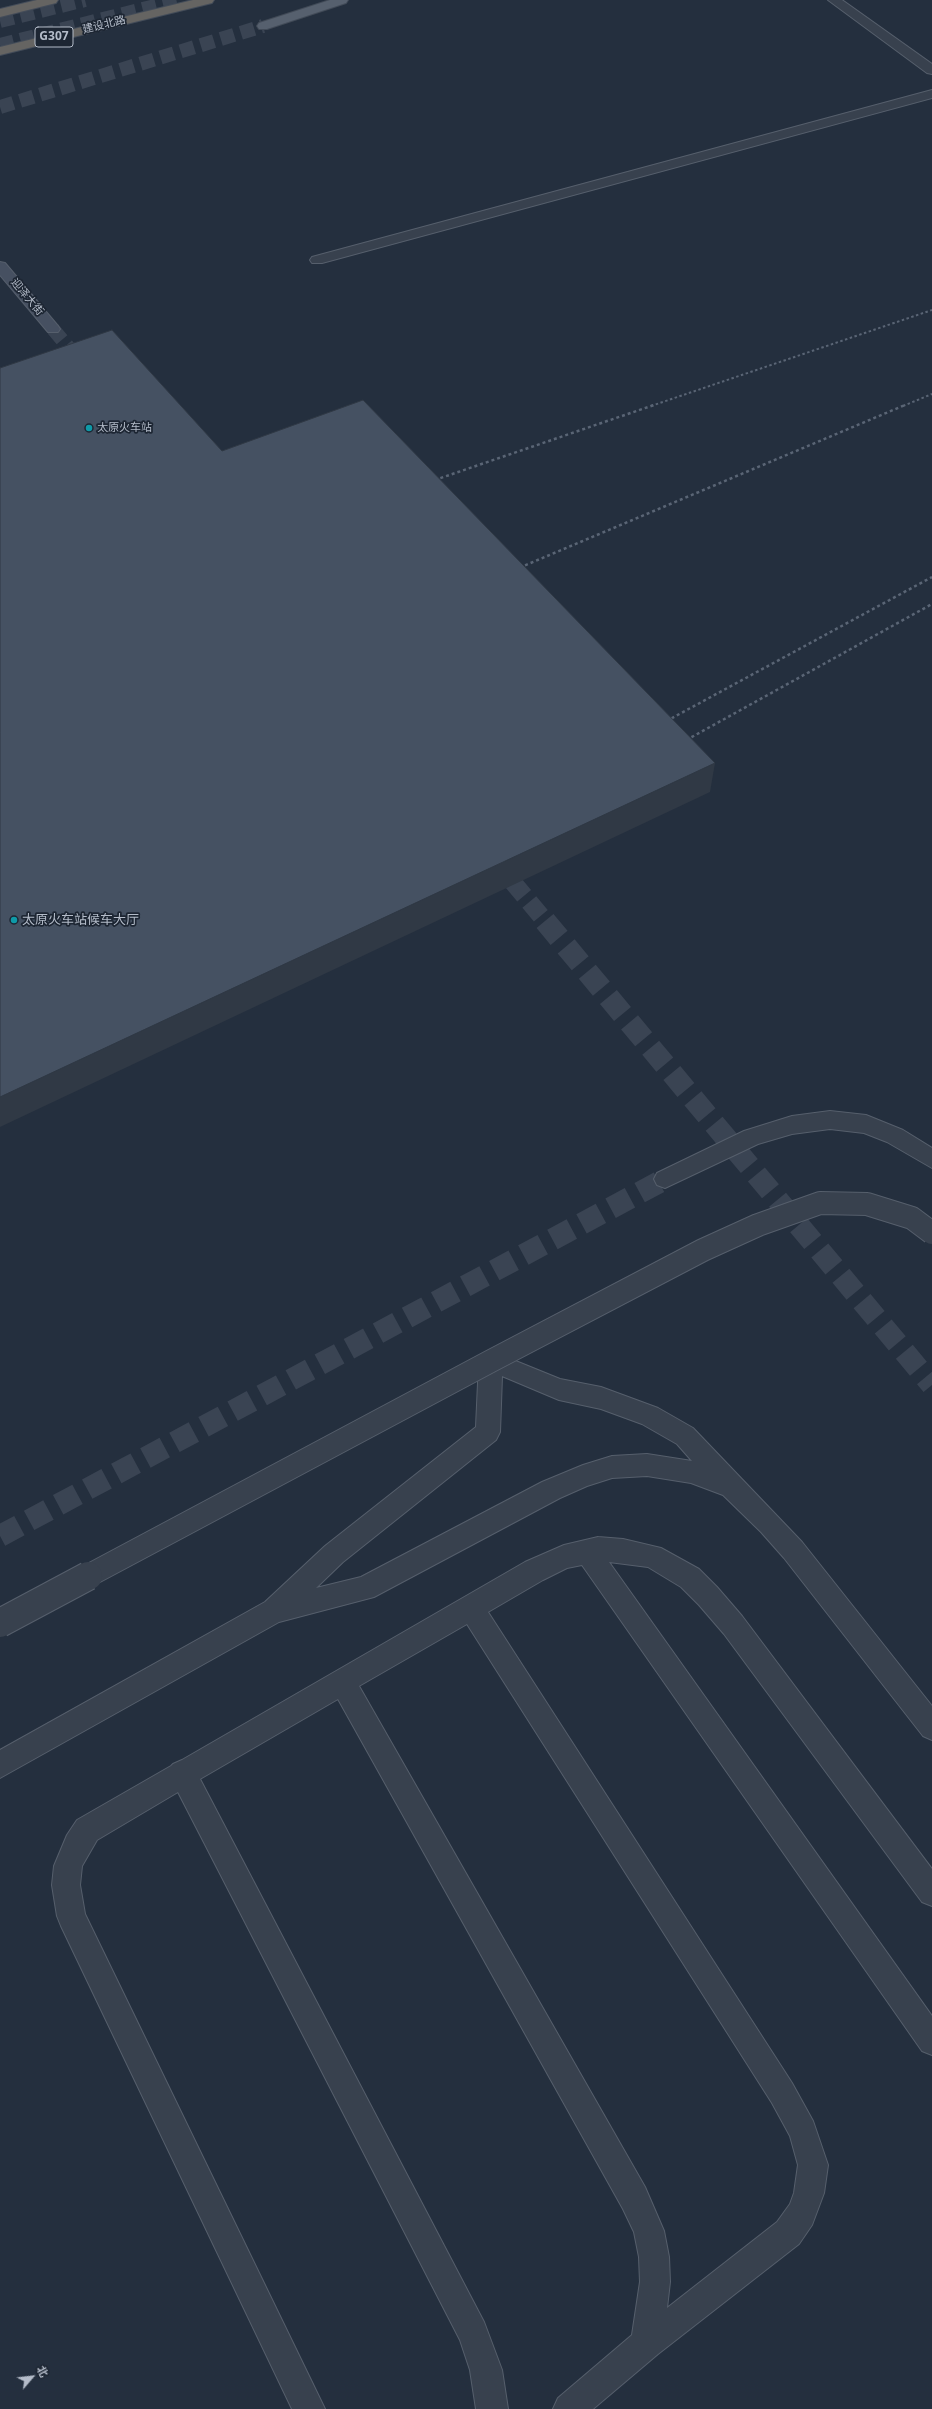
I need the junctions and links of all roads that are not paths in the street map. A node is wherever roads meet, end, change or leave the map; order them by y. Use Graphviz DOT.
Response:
graph roads {
  1 [pos="52,0"];
  2 [pos="208,0"];
  3 [pos="342,0"];
  4 [pos="834,0"];
  5 [pos="0,13"];
  6 [pos="263,26"];
  7 [pos="0,51"];
  8 [pos="932,70"];
  9 [pos="932,94"];
  10 [pos="317,260"];
  11 [pos="1,266"];
  12 [pos="53,328"];
  13 [pos="932,1159"];
  14 [pos="664,1179"];
  15 [pos="932,1233"];
  16 [pos="491,1361"];
  17 [pos="731,1487"];
  18 [pos="587,1552"];
  19 [pos="471,1608"];
  20 [pos="274,1611"];
  21 [pos="0,1623"];
  22 [pos="342,1681"];
  23 [pos="932,1727"];
  24 [pos="0,1765"];
  25 [pos="182,1773"];
  26 [pos="932,1892"];
  27 [pos="932,2041"];
  28 [pos="647,2344"];
  29 [pos="309,2409"];
  30 [pos="492,2409"];
  31 [pos="569,2409"];
  1 -- 5 [label="highway"];
  2 -- 7 [label="highway, 建设北路 / G307"];
  3 -- 6 [label="main road"];
  4 -- 8 [label="street"];
  9 -- 10 [label="street"];
  11 -- 12 [label="main road, 迎泽大街"];
  13 -- 14 [label="street"];
  15 -- 16 [label="street, bridge"];
  16 -- 17 [label="street"];
  16 -- 20 [label="street"];
  16 -- 21 [label="street, bridge"];
  17 -- 20 [label="street"];
  17 -- 23 [label="street"];
  18 -- 19 [label="street"];
  18 -- 26 [label="street"];
  18 -- 27 [label="street"];
  19 -- 22 [label="street"];
  19 -- 28 [label="street"];
  20 -- 24 [label="street"];
  22 -- 25 [label="street"];
  22 -- 28 [label="street"];
  25 -- 29 [label="street"];
  25 -- 30 [label="street"];
  28 -- 31 [label="street"];
}
